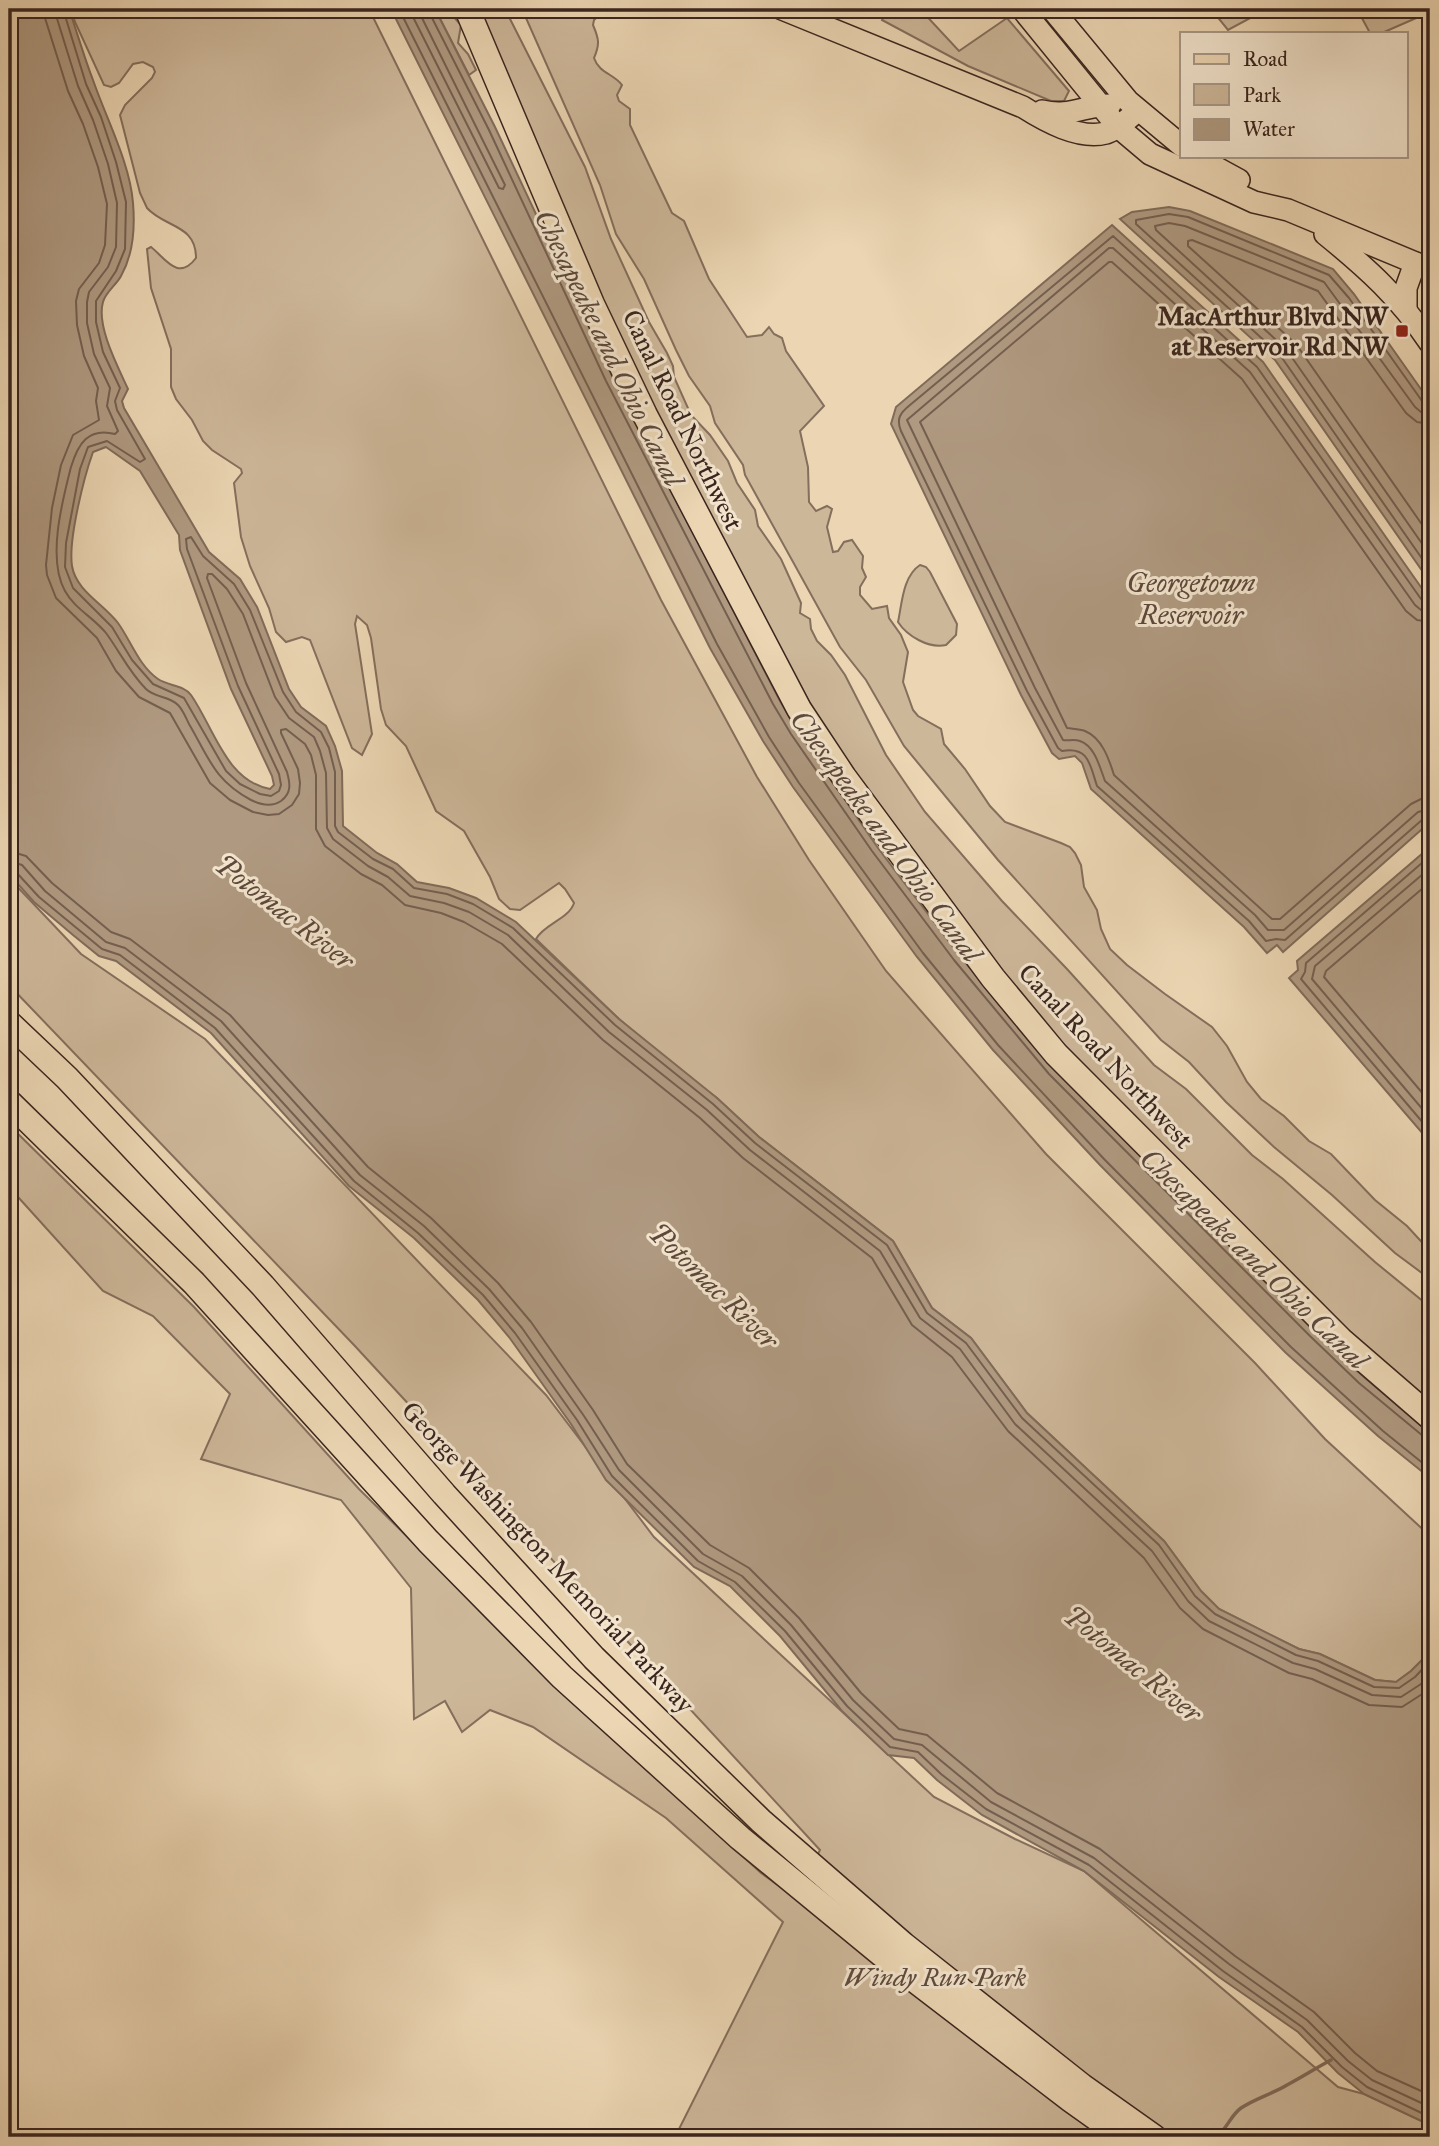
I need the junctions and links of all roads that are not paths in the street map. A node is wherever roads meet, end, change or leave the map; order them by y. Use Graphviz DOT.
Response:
graph roads {
  1 [pos="467,9"];
  2 [pos="782,9"];
  3 [pos="1022,9"];
  4 [pos="1052,9"];
  5 [pos="1099,105"];
  6 [pos="1133,106"];
  7 [pos="1023,107"];
  8 [pos="1118,127"];
  9 [pos="1177,155"];
  10 [pos="1182,158"];
  11 [pos="1198,158"];
  12 [pos="1288,210"];
  13 [pos="1314,222"];
  14 [pos="1423,266"];
  15 [pos="1406,308"];
  16 [pos="1430,343"];
  17 [pos="9,1023"];
  18 [pos="9,1102"];
  19 [pos="1430,1417"];
  20 [pos="1076,2093"];
  21 [pos="1123,2137"];
  22 [pos="1154,2137"];
  1 -- 19 [label="highway, Canal Road Northwest"];
  2 -- 7 [label="main road"];
  3 -- 5 [label="main road"];
  4 -- 6 [label="main road"];
  5 -- 6 [label="main road"];
  5 -- 7 [label="main road"];
  5 -- 8 [label="main road"];
  6 -- 8 [label="main road"];
  6 -- 9 [label="main road"];
  7 -- 8 [label="main road"];
  8 -- 9 [label="main road"];
  10 -- 12 [label="main road"];
  11 -- 12 [label="main road"];
  12 -- 13 [label="main road"];
  13 -- 14 [label="main road"];
  13 -- 15 [label="main road"];
  14 -- 15 [label="main road"];
  15 -- 16 [label="main road"];
  17 -- 20 [label="highway, George Washington Memorial Parkway"];
  18 -- 20 [label="highway, George Washington Memorial Parkway"];
  20 -- 21 [label="highway, George Washington Memorial Parkway"];
  20 -- 22 [label="highway, George Washington Memorial Parkway"];
}
